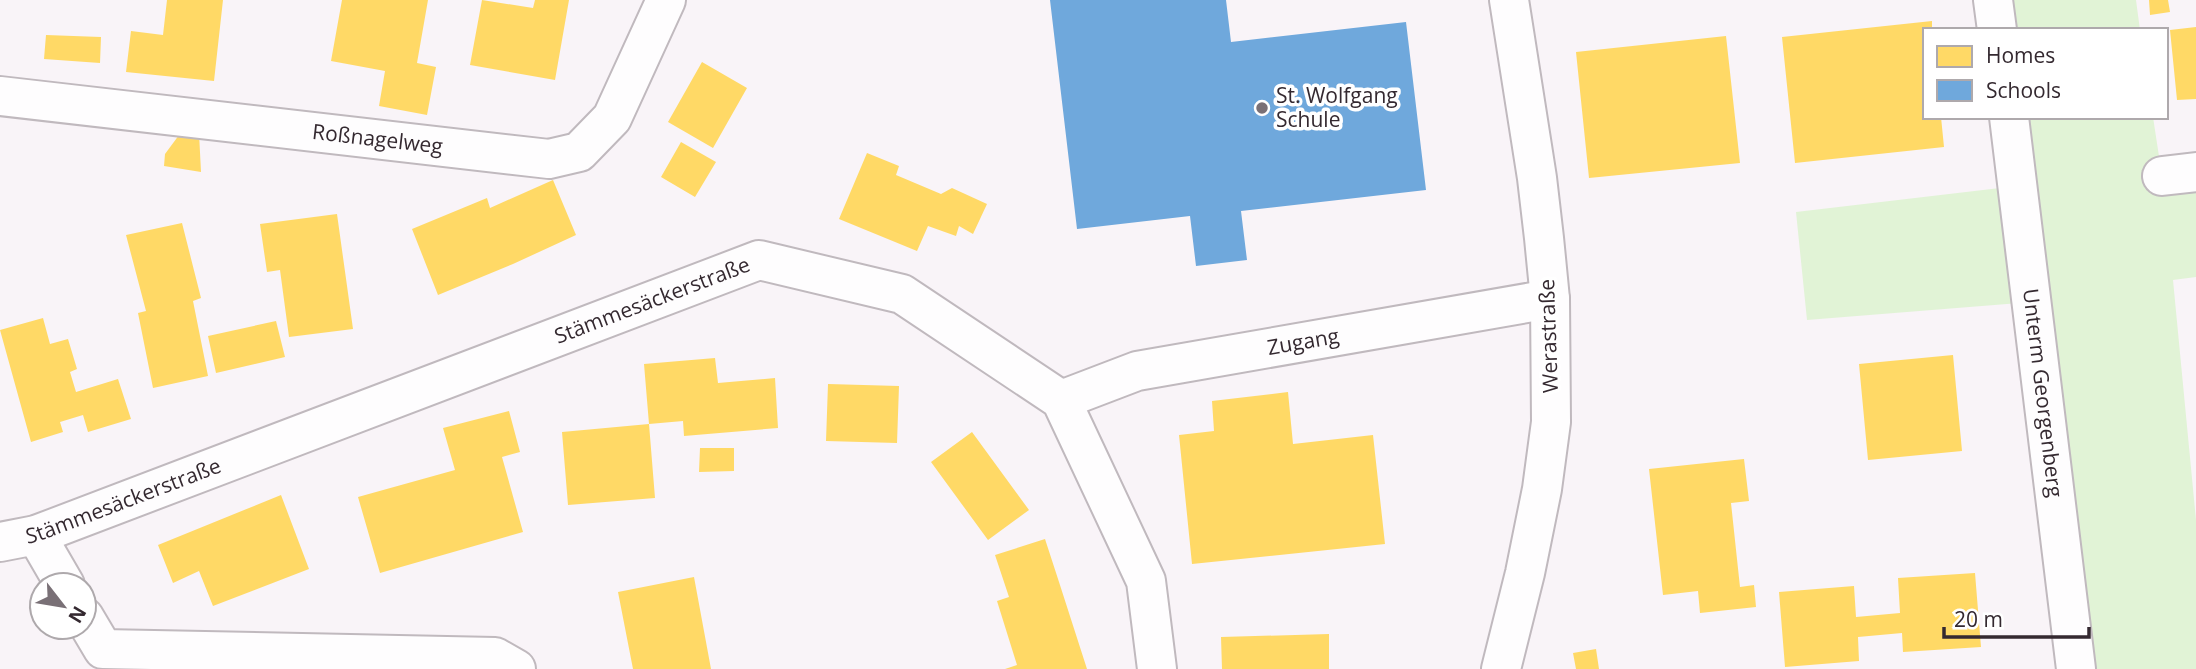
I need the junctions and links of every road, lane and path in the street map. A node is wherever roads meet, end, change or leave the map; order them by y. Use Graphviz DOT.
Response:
graph roads {
  1 [pos="666,0"];
  2 [pos="1509,0"];
  3 [pos="1993,0"];
  4 [pos="1997,28"];
  5 [pos="0,96"];
  6 [pos="2009,119"];
  7 [pos="1550,299"];
  8 [pos="1061,400"];
  9 [pos="18,539"];
  10 [pos="51,571"];
  11 [pos="98,641"];
  12 [pos="516,669"];
  13 [pos="1157,669"];
  14 [pos="1501,669"];
  15 [pos="2076,669"];
  1 -- 5 [label="street, Roßnagelweg"];
  2 -- 7 [label="street, Werastraße"];
  3 -- 4 [label="street"];
  6 -- 15 [label="street, Unterm Georgenberg"];
  7 -- 8 [label="street, Zugang"];
  7 -- 14 [label="street, Werastraße"];
  8 -- 9 [label="street, Stämmesäckerstraße"];
  8 -- 13 [label="street"];
  9 -- 10 [label="street"];
  11 -- 12 [label="street"];
}
